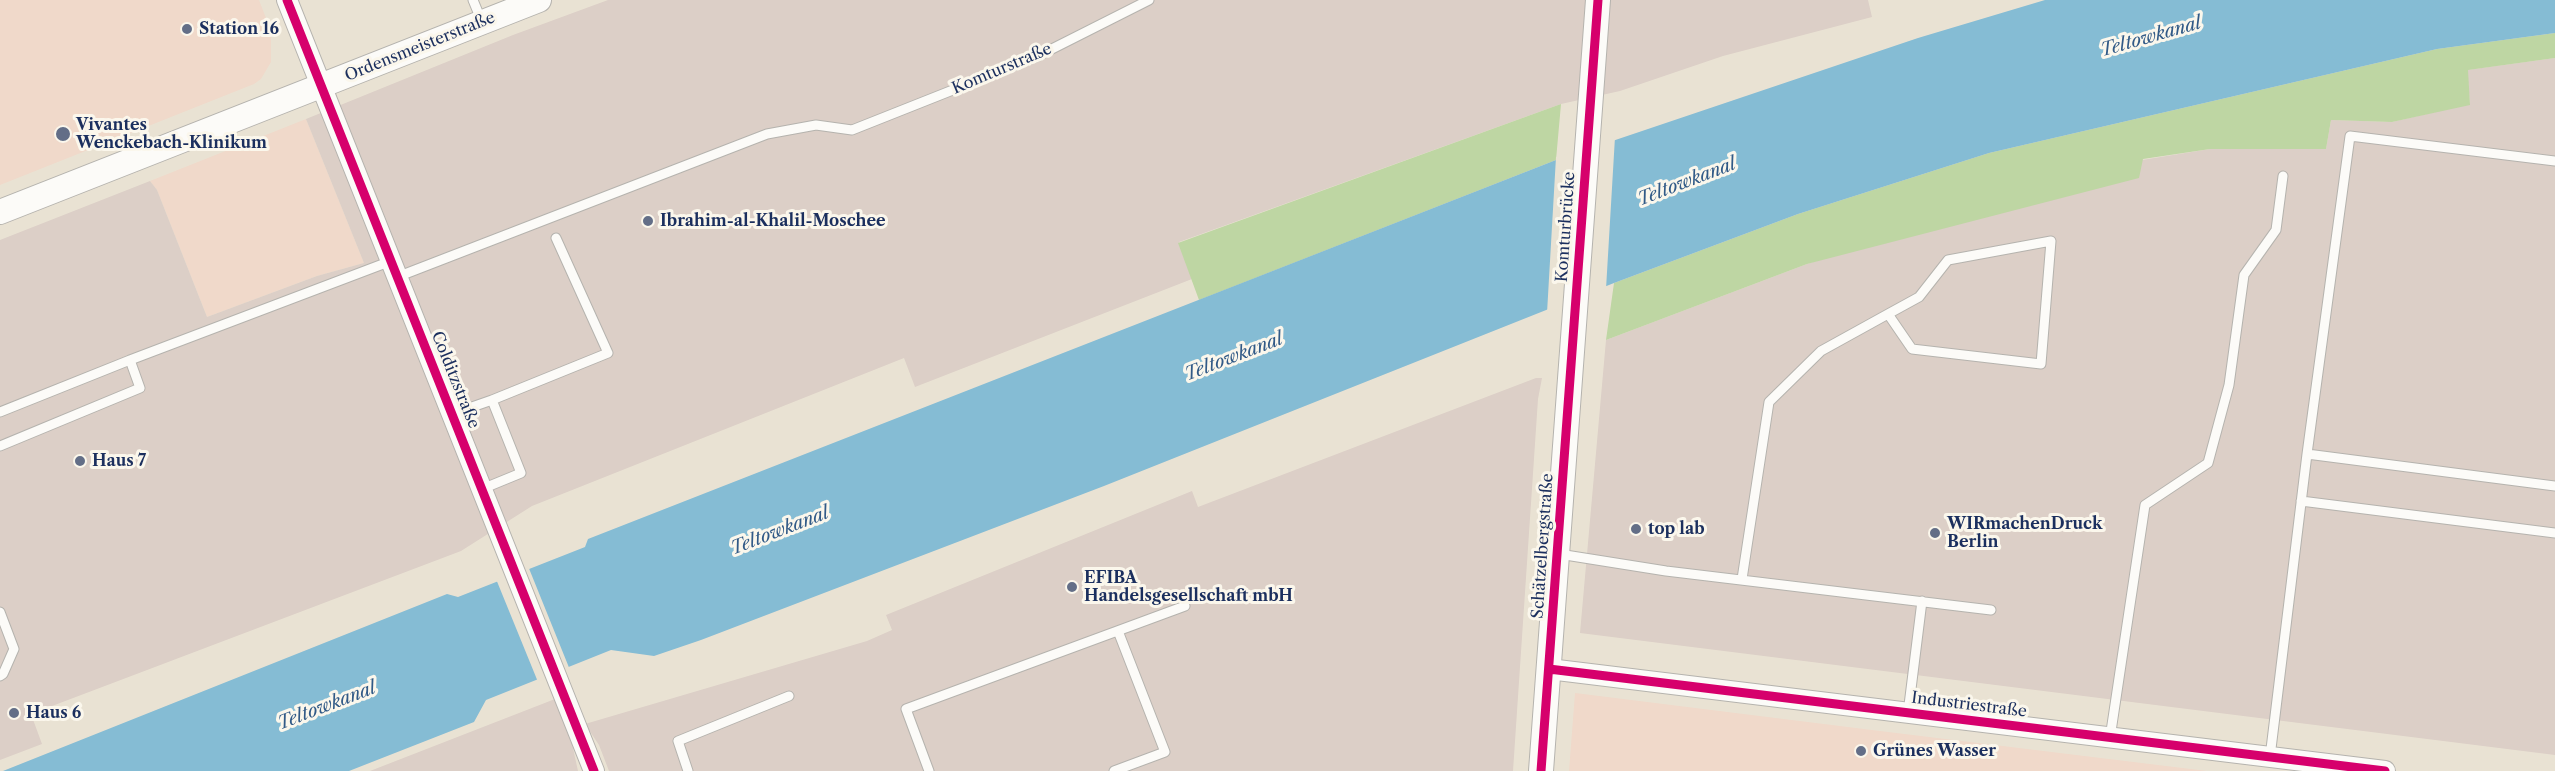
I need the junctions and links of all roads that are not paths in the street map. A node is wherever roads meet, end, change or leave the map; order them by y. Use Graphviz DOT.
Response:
graph roads {
  1 [pos="287,0"];
  2 [pos="539,0"];
  3 [pos="1149,0"];
  4 [pos="1598,0"];
  5 [pos="477,11"];
  6 [pos="321,86"];
  7 [pos="2555,161"];
  8 [pos="2283,176"];
  9 [pos="0,212"];
  10 [pos="556,238"];
  11 [pos="394,269"];
  12 [pos="1888,314"];
  13 [pos="1575,323"];
  14 [pos="130,360"];
  15 [pos="492,400"];
  16 [pos="0,412"];
  17 [pos="452,414"];
  18 [pos="0,446"];
  19 [pos="2307,454"];
  20 [pos="2555,486"];
  21 [pos="482,489"];
  22 [pos="2301,501"];
  23 [pos="2555,533"];
  24 [pos="1557,554"];
  25 [pos="1742,579"];
  26 [pos="1922,601"];
  27 [pos="1185,606"];
  28 [pos="1991,610"];
  29 [pos="0,612"];
  30 [pos="1118,631"];
  31 [pos="1549,669"];
  32 [pos="0,676"];
  33 [pos="789,696"];
  34 [pos="1908,713"];
  35 [pos="2110,738"];
  36 [pos="2270,757"];
  37 [pos="594,771"];
  38 [pos="688,771"];
  39 [pos="929,771"];
  40 [pos="1114,771"];
  41 [pos="1541,771"];
  42 [pos="2385,771"];
  1 -- 6 [label="street, Colditzstraße"];
  2 -- 5 [label="street, Ordensmeisterstraße"];
  3 -- 11 [label="lane, Komturstraße"];
  4 -- 13 [label="street, Komturbrücke"];
  5 -- 6 [label="street, Ordensmeisterstraße"];
  6 -- 9 [label="street, Ordensmeisterstraße"];
  6 -- 11 [label="street, Colditzstraße"];
  7 -- 19 [label="lane"];
  8 -- 35 [label="lane"];
  10 -- 15 [label="lane"];
  11 -- 14 [label="lane"];
  11 -- 17 [label="street, Colditzstraße"];
  12 -- 12 [label="lane"];
  12 -- 25 [label="lane"];
  13 -- 24 [label="street, Schätzelbergstraße"];
  14 -- 16 [label="lane"];
  14 -- 18 [label="lane"];
  15 -- 17 [label="lane"];
  15 -- 21 [label="lane"];
  17 -- 21 [label="street, Colditzstraße"];
  19 -- 20 [label="lane"];
  19 -- 22 [label="lane"];
  21 -- 37 [label="street, Colditzstraße"];
  22 -- 23 [label="lane"];
  22 -- 36 [label="lane"];
  24 -- 25 [label="lane"];
  24 -- 31 [label="street, Schätzelbergstraße"];
  25 -- 26 [label="lane"];
  26 -- 28 [label="lane"];
  26 -- 34 [label="lane"];
  27 -- 30 [label="lane"];
  29 -- 32 [label="lane"];
  30 -- 39 [label="lane"];
  30 -- 40 [label="lane"];
  31 -- 34 [label="street, Industriestraße"];
  31 -- 41 [label="street, Schätzelbergstraße"];
  33 -- 38 [label="lane"];
  34 -- 35 [label="street, Industriestraße"];
  35 -- 36 [label="street, Industriestraße"];
  36 -- 42 [label="street, Industriestraße"];
}
